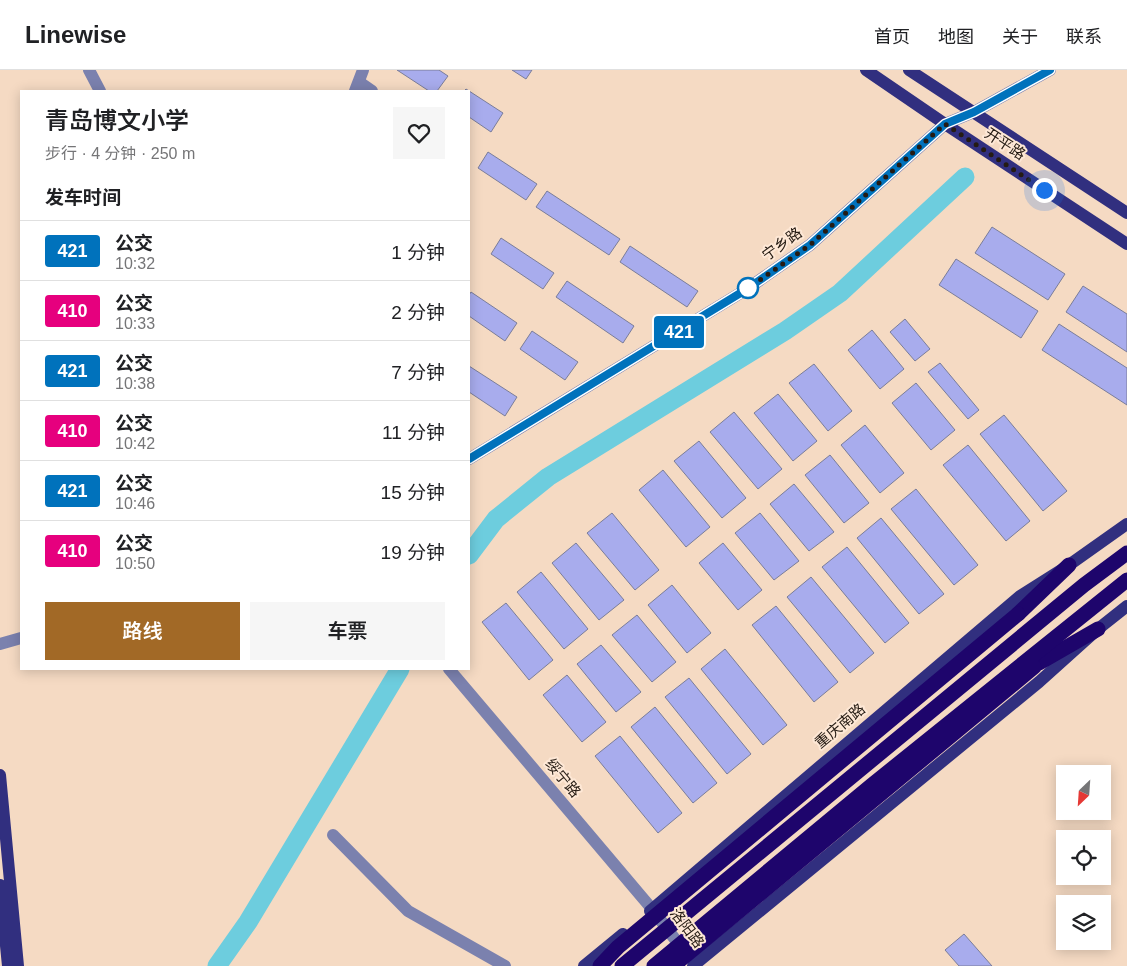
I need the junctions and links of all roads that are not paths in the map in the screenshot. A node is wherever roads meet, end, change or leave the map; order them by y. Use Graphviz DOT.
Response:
graph roads {
  1 [pos="89,70"];
  2 [pos="866,70"];
  3 [pos="909,70"];
  4 [pos="1029,70"];
  5 [pos="1050,70"];
  6 [pos="359,81"];
  7 [pos="1022,85"];
  8 [pos="99,90"];
  9 [pos="371,90"];
  10 [pos="974,112"];
  11 [pos="945,124"];
  12 [pos="1127,213"];
  13 [pos="1127,244"];
  14 [pos="470,458"];
  15 [pos="1127,524"];
  16 [pos="1127,553"];
  17 [pos="1069,566"];
  18 [pos="1127,580"];
  19 [pos="1127,606"];
  20 [pos="1098,629"];
  21 [pos="20,638"];
  22 [pos="0,644"];
  23 [pos="450,670"];
  24 [pos="0,775"];
  25 [pos="333,835"];
  26 [pos="0,885"];
  27 [pos="652,909"];
  28 [pos="8,966"];
  29 [pos="18,966"];
  30 [pos="505,966"];
  31 [pos="584,966"];
  32 [pos="600,966"];
  33 [pos="622,966"];
  34 [pos="654,966"];
  35 [pos="673,966"];
  36 [pos="694,966"];
  1 -- 8 [label="street"];
  2 -- 11 [label="main road, 开平路"];
  3 -- 10 [label="main road, 开平路"];
  4 -- 7 [label="street"];
  5 -- 7 [label="street, 宁乡路"];
  6 -- 9 [label="street"];
  7 -- 10 [label="street, 宁乡路"];
  10 -- 11 [label="street, 宁乡路"];
  10 -- 12 [label="main road, 开平路"];
  11 -- 13 [label="main road, 开平路"];
  11 -- 14 [label="street, 宁乡路"];
  15 -- 17 [label="main road, 重庆南路"];
  16 -- 33 [label="highway, bridge"];
  17 -- 27 [label="main road, 重庆南路"];
  17 -- 32 [label="highway, bridge"];
  18 -- 34 [label="highway, bridge"];
  19 -- 20 [label="main road"];
  20 -- 35 [label="highway, bridge"];
  20 -- 36 [label="main road"];
  21 -- 22 [label="street"];
  23 -- 27 [label="street, 绥宁路"];
  24 -- 29 [label="main road"];
  25 -- 30 [label="street"];
  26 -- 28 [label="main road"];
  27 -- 31 [label="main road, 重庆南路"];
  27 -- 36 [label="street, 洛阳路"];
}
